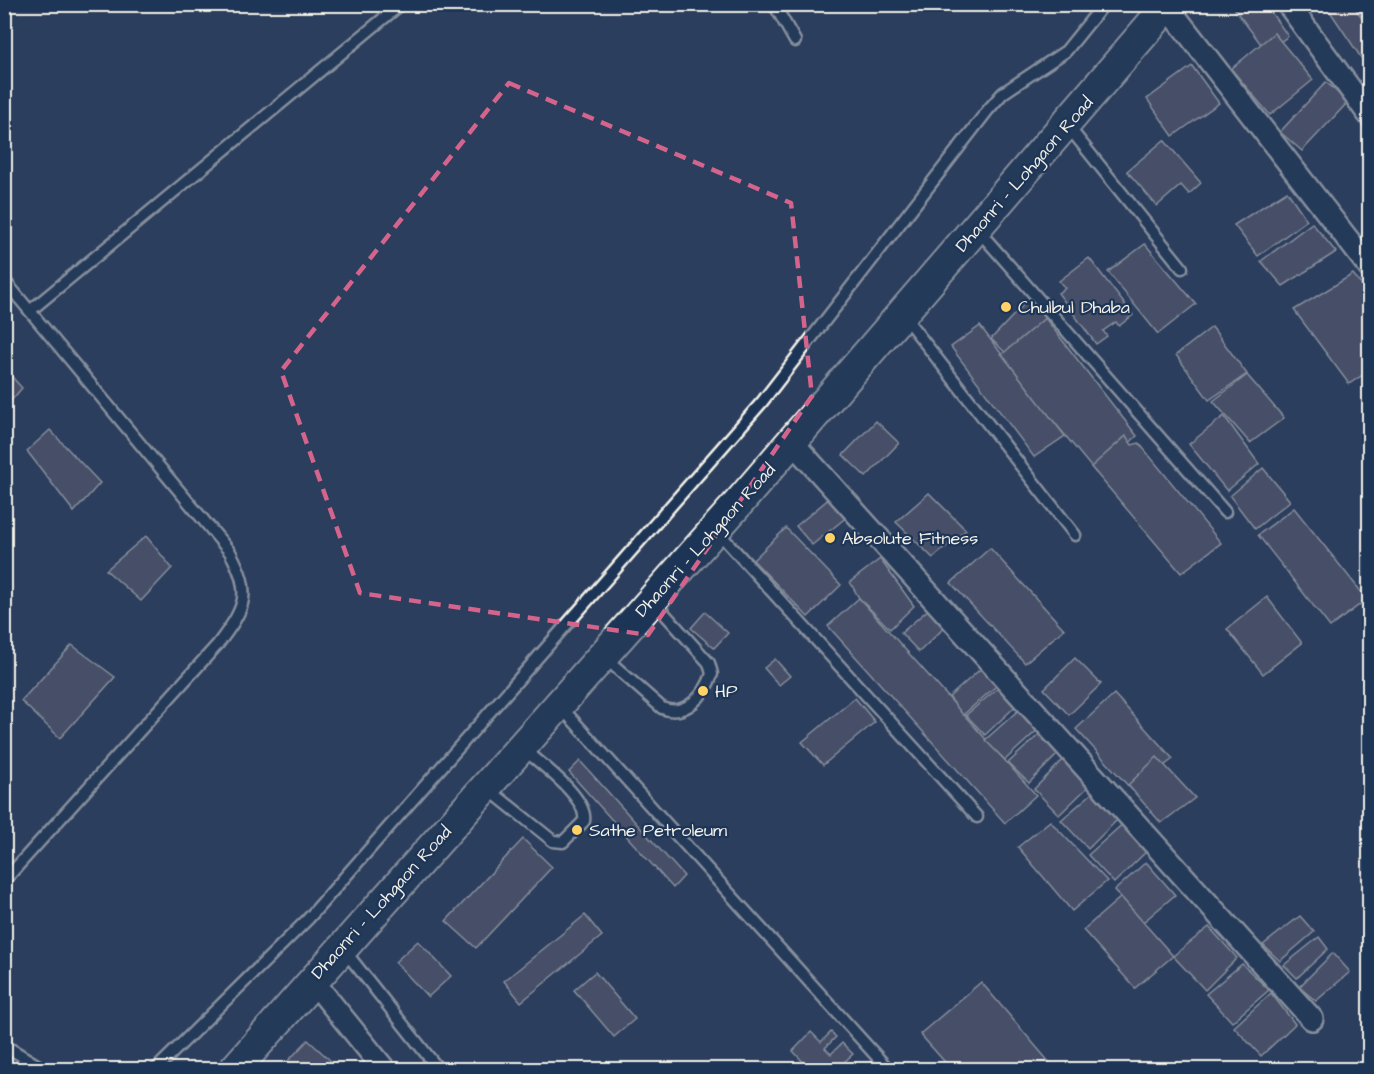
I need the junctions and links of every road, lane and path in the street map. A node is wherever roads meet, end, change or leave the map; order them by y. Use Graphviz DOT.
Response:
graph roads {
  1 [pos="401,4"];
  2 [pos="774,4"];
  3 [pos="1104,4"];
  4 [pos="1288,4"];
  5 [pos="1168,5"];
  6 [pos="795,40"];
  7 [pos="1370,116"];
  8 [pos="1067,125"];
  9 [pos="977,229"];
  10 [pos="1182,268"];
  11 [pos="1370,268"];
  12 [pos="4,280"];
  13 [pos="31,310"];
  14 [pos="902,315"];
  15 [pos="792,442"];
  16 [pos="1225,512"];
  17 [pos="716,529"];
  18 [pos="1076,536"];
  19 [pos="652,600"];
  20 [pos="602,655"];
  21 [pos="558,703"];
  22 [pos="520,746"];
  23 [pos="485,785"];
  24 [pos="977,817"];
  25 [pos="4,881"];
  26 [pos="341,946"];
  27 [pos="312,980"];
  28 [pos="1312,1019"];
  29 [pos="4,1045"];
  30 [pos="243,1066"];
  31 [pos="45,1070"];
  32 [pos="155,1070"];
  33 [pos="385,1070"];
  34 [pos="439,1070"];
  35 [pos="889,1070"];
  1 -- 13 [label="lane"];
  2 -- 6 [label="lane"];
  3 -- 32 [label="lane"];
  4 -- 7 [label="street"];
  5 -- 8 [label="main road, Dhaonri - Lohgaon Road"];
  5 -- 11 [label="street"];
  8 -- 9 [label="main road, Dhaonri - Lohgaon Road"];
  8 -- 10 [label="lane"];
  9 -- 14 [label="main road, Dhaonri - Lohgaon Road"];
  9 -- 16 [label="lane"];
  12 -- 13 [label="lane"];
  13 -- 25 [label="lane"];
  14 -- 15 [label="main road, Dhaonri - Lohgaon Road"];
  14 -- 18 [label="lane"];
  15 -- 17 [label="main road, Dhaonri - Lohgaon Road"];
  15 -- 28 [label="street"];
  17 -- 19 [label="main road, Dhaonri - Lohgaon Road"];
  17 -- 24 [label="lane"];
  19 -- 20 [label="main road, Dhaonri - Lohgaon Road"];
  19 -- 20 [label="lane"];
  20 -- 21 [label="main road, Dhaonri - Lohgaon Road"];
  21 -- 22 [label="main road, Dhaonri - Lohgaon Road"];
  21 -- 35 [label="lane"];
  22 -- 23 [label="main road, Dhaonri - Lohgaon Road"];
  22 -- 23 [label="lane"];
  23 -- 26 [label="main road, Dhaonri - Lohgaon Road"];
  26 -- 27 [label="main road, Dhaonri - Lohgaon Road"];
  26 -- 34 [label="lane"];
  27 -- 30 [label="main road, Dhaonri - Lohgaon Road"];
  27 -- 33 [label="street"];
  29 -- 31 [label="lane"];
}
